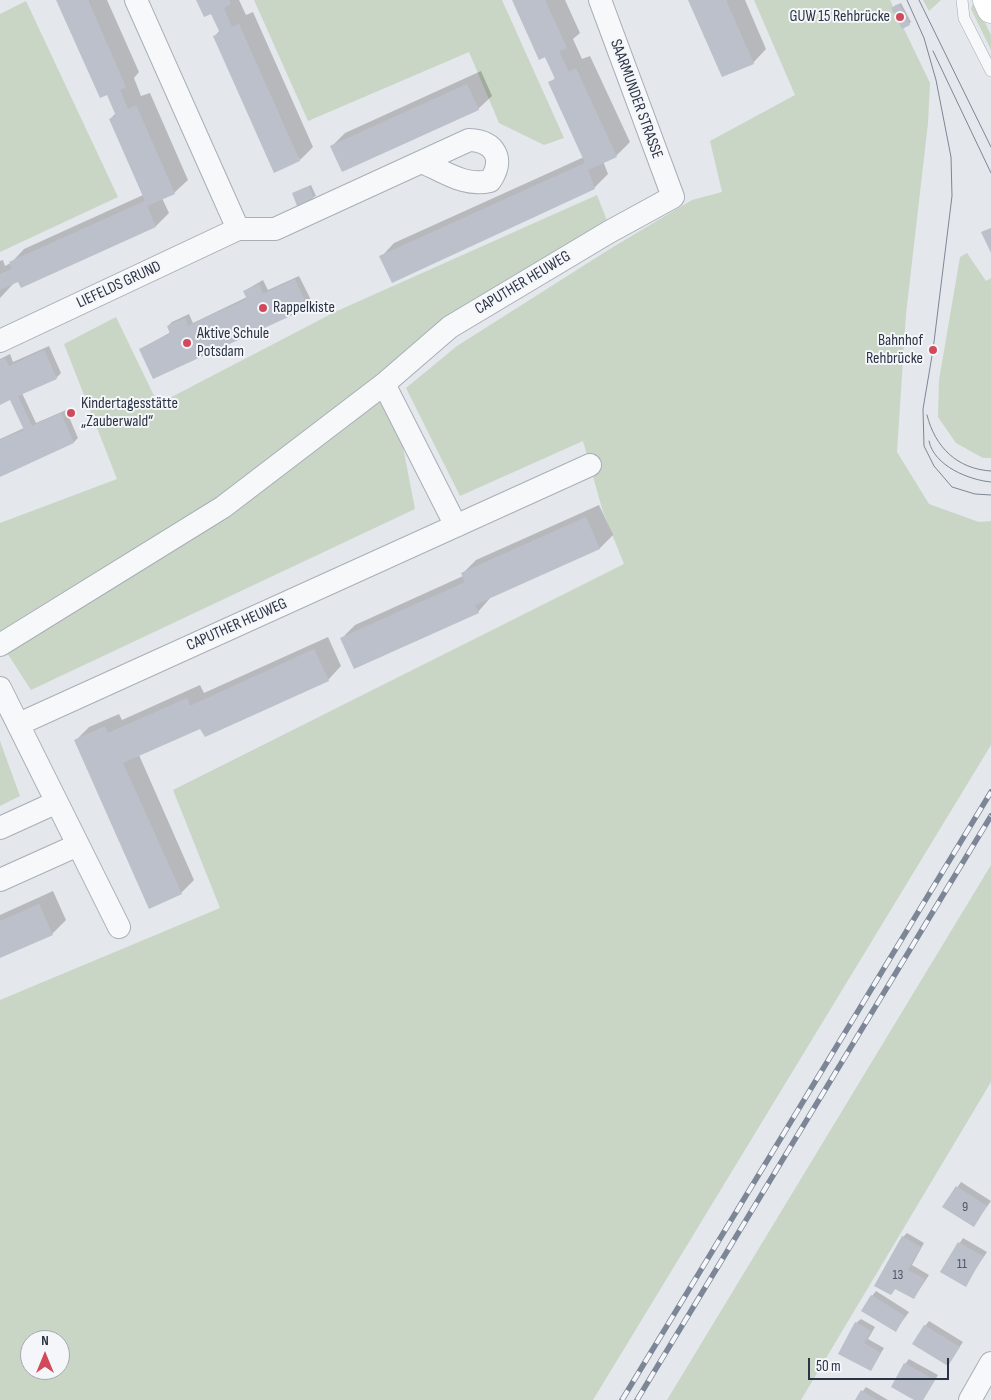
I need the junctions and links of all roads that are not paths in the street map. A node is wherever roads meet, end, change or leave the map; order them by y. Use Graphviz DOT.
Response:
graph roads {
  1 [pos="136,0"];
  2 [pos="600,0"];
  3 [pos="962,0"];
  4 [pos="986,0"];
  5 [pos="991,9"];
  6 [pos="991,72"];
  7 [pos="421,162"];
  8 [pos="673,197"];
  9 [pos="238,229"];
  10 [pos="0,341"];
  11 [pos="384,384"];
  12 [pos="590,465"];
  13 [pos="456,526"];
  14 [pos="0,645"];
  15 [pos="0,688"];
  16 [pos="19,724"];
  17 [pos="55,803"];
  18 [pos="0,828"];
  19 [pos="78,845"];
  20 [pos="0,880"];
  21 [pos="119,927"];
  22 [pos="991,1363"];
  23 [pos="970,1400"];
  1 -- 9 [label="street"];
  2 -- 8 [label="street, SAARMUNDER STRASSE"];
  3 -- 6 [label="lane"];
  4 -- 5 [label="main road"];
  7 -- 9 [label="street, LIEFELDS GRUND"];
  8 -- 11 [label="street, CAPUTHER HEUWEG"];
  9 -- 10 [label="street, LIEFELDS GRUND"];
  11 -- 13 [label="street"];
  11 -- 14 [label="street, CAPUTHER HEUWEG"];
  12 -- 13 [label="street, CAPUTHER HEUWEG"];
  13 -- 16 [label="street, CAPUTHER HEUWEG"];
  15 -- 16 [label="street"];
  16 -- 17 [label="street"];
  17 -- 18 [label="street"];
  17 -- 19 [label="street"];
  19 -- 20 [label="street"];
  19 -- 21 [label="street"];
  22 -- 23 [label="street"];
}
